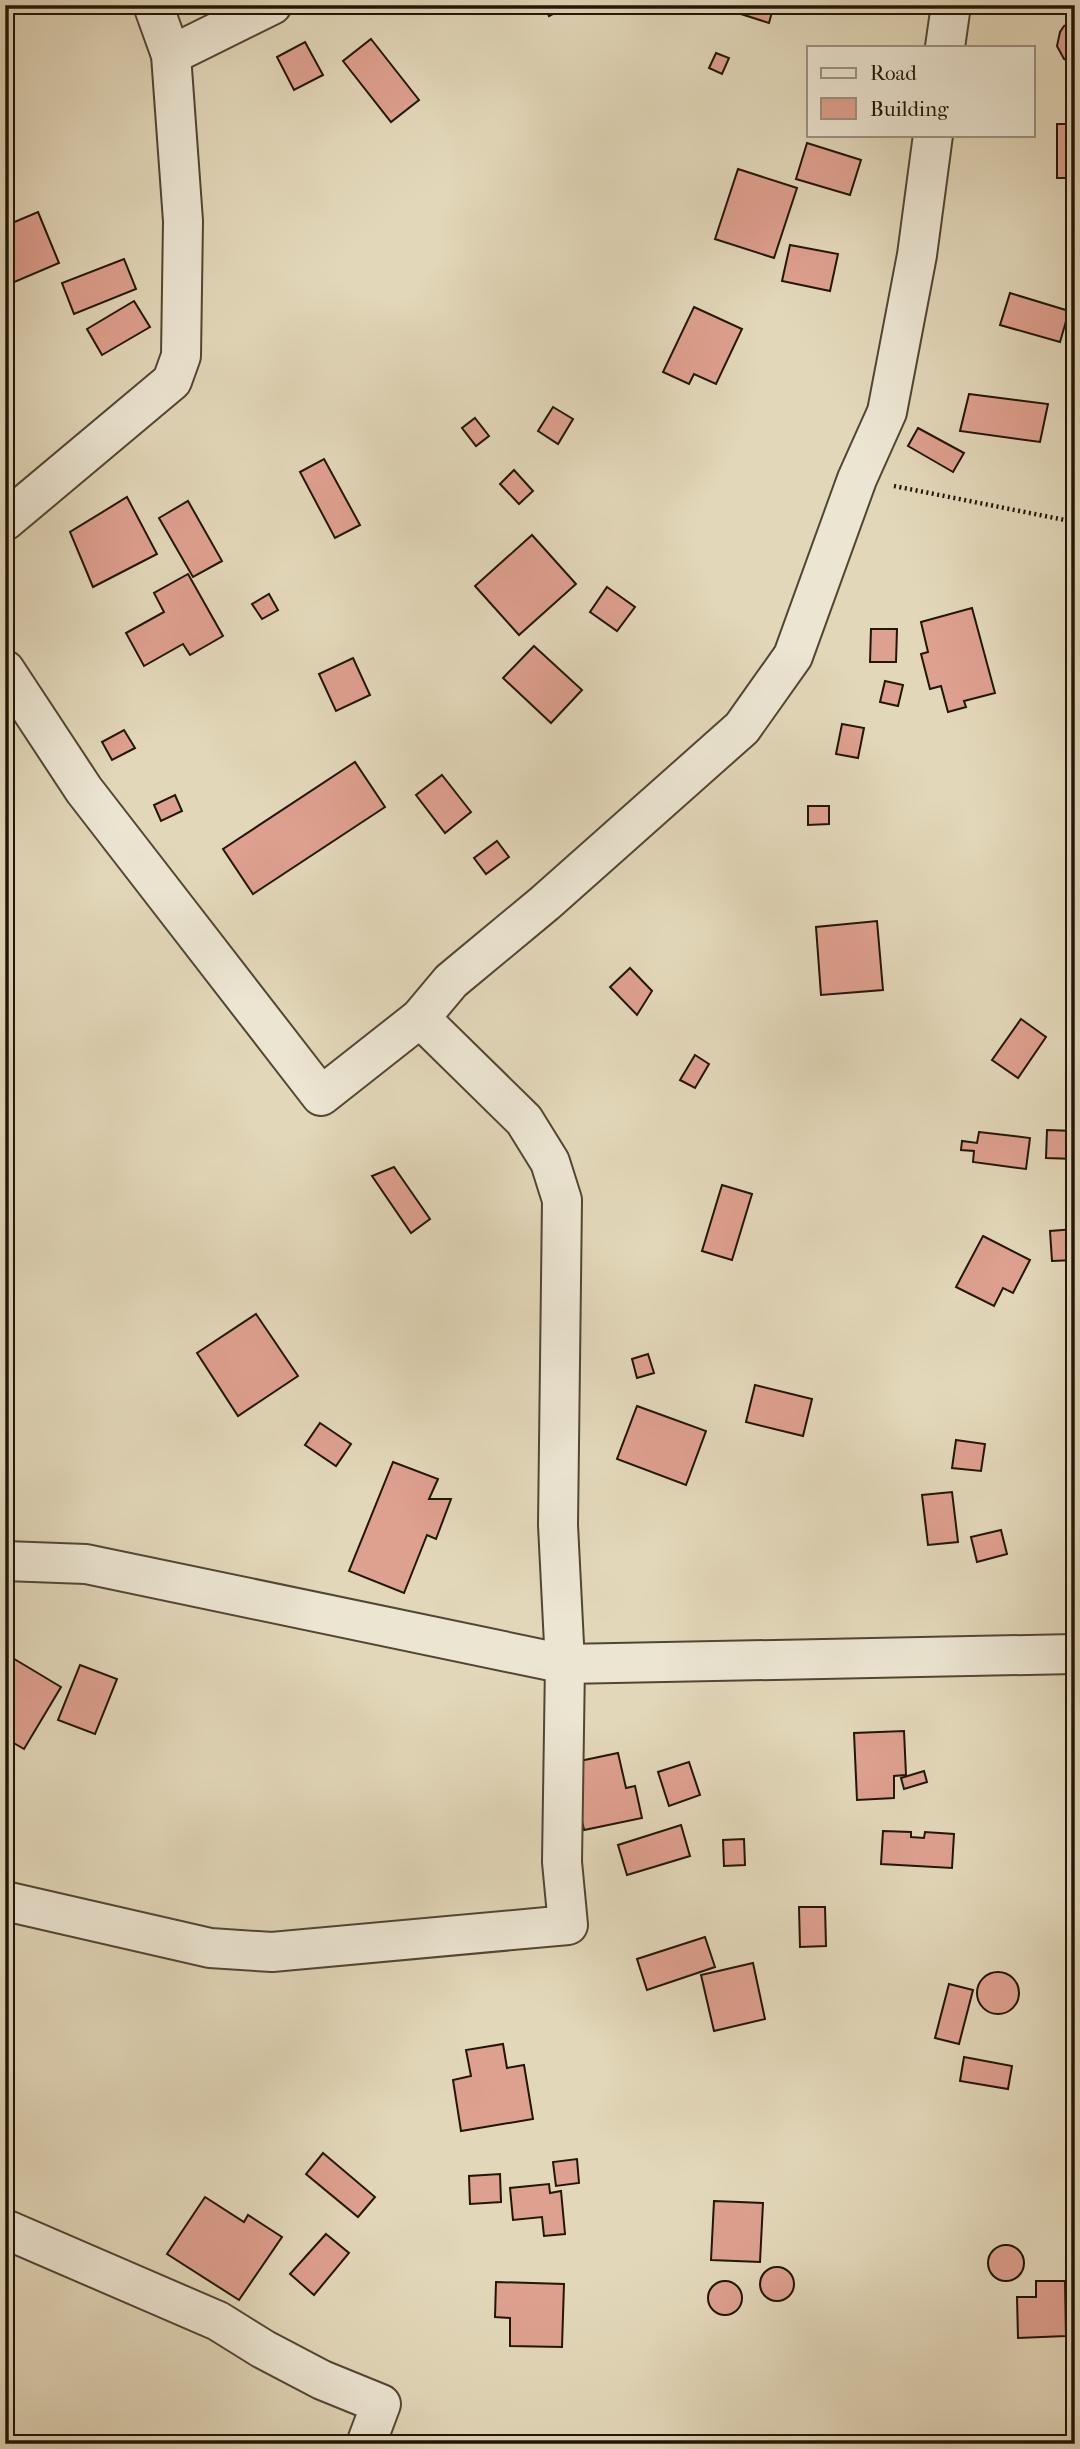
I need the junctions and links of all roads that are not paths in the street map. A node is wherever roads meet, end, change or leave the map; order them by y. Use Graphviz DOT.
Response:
graph roads {
  1 [pos="153,5"];
  2 [pos="272,5"];
  3 [pos="951,5"];
  4 [pos="945,46"];
  5 [pos="171,55"];
  6 [pos="933,136"];
  7 [pos="5,522"];
  8 [pos="5,670"];
  9 [pos="420,1018"];
  10 [pos="5,1561"];
  11 [pos="1075,1654"];
  12 [pos="565,1664"];
  13 [pos="5,1901"];
  14 [pos="5,2229"];
  15 [pos="366,2444"];
  1 -- 5 [label="street"];
  2 -- 5 [label="street"];
  3 -- 4 [label="street"];
  5 -- 7 [label="street"];
  6 -- 9 [label="street"];
  8 -- 9 [label="street"];
  9 -- 12 [label="street"];
  10 -- 12 [label="street"];
  11 -- 12 [label="street"];
  12 -- 13 [label="street"];
  14 -- 15 [label="street"];
}
